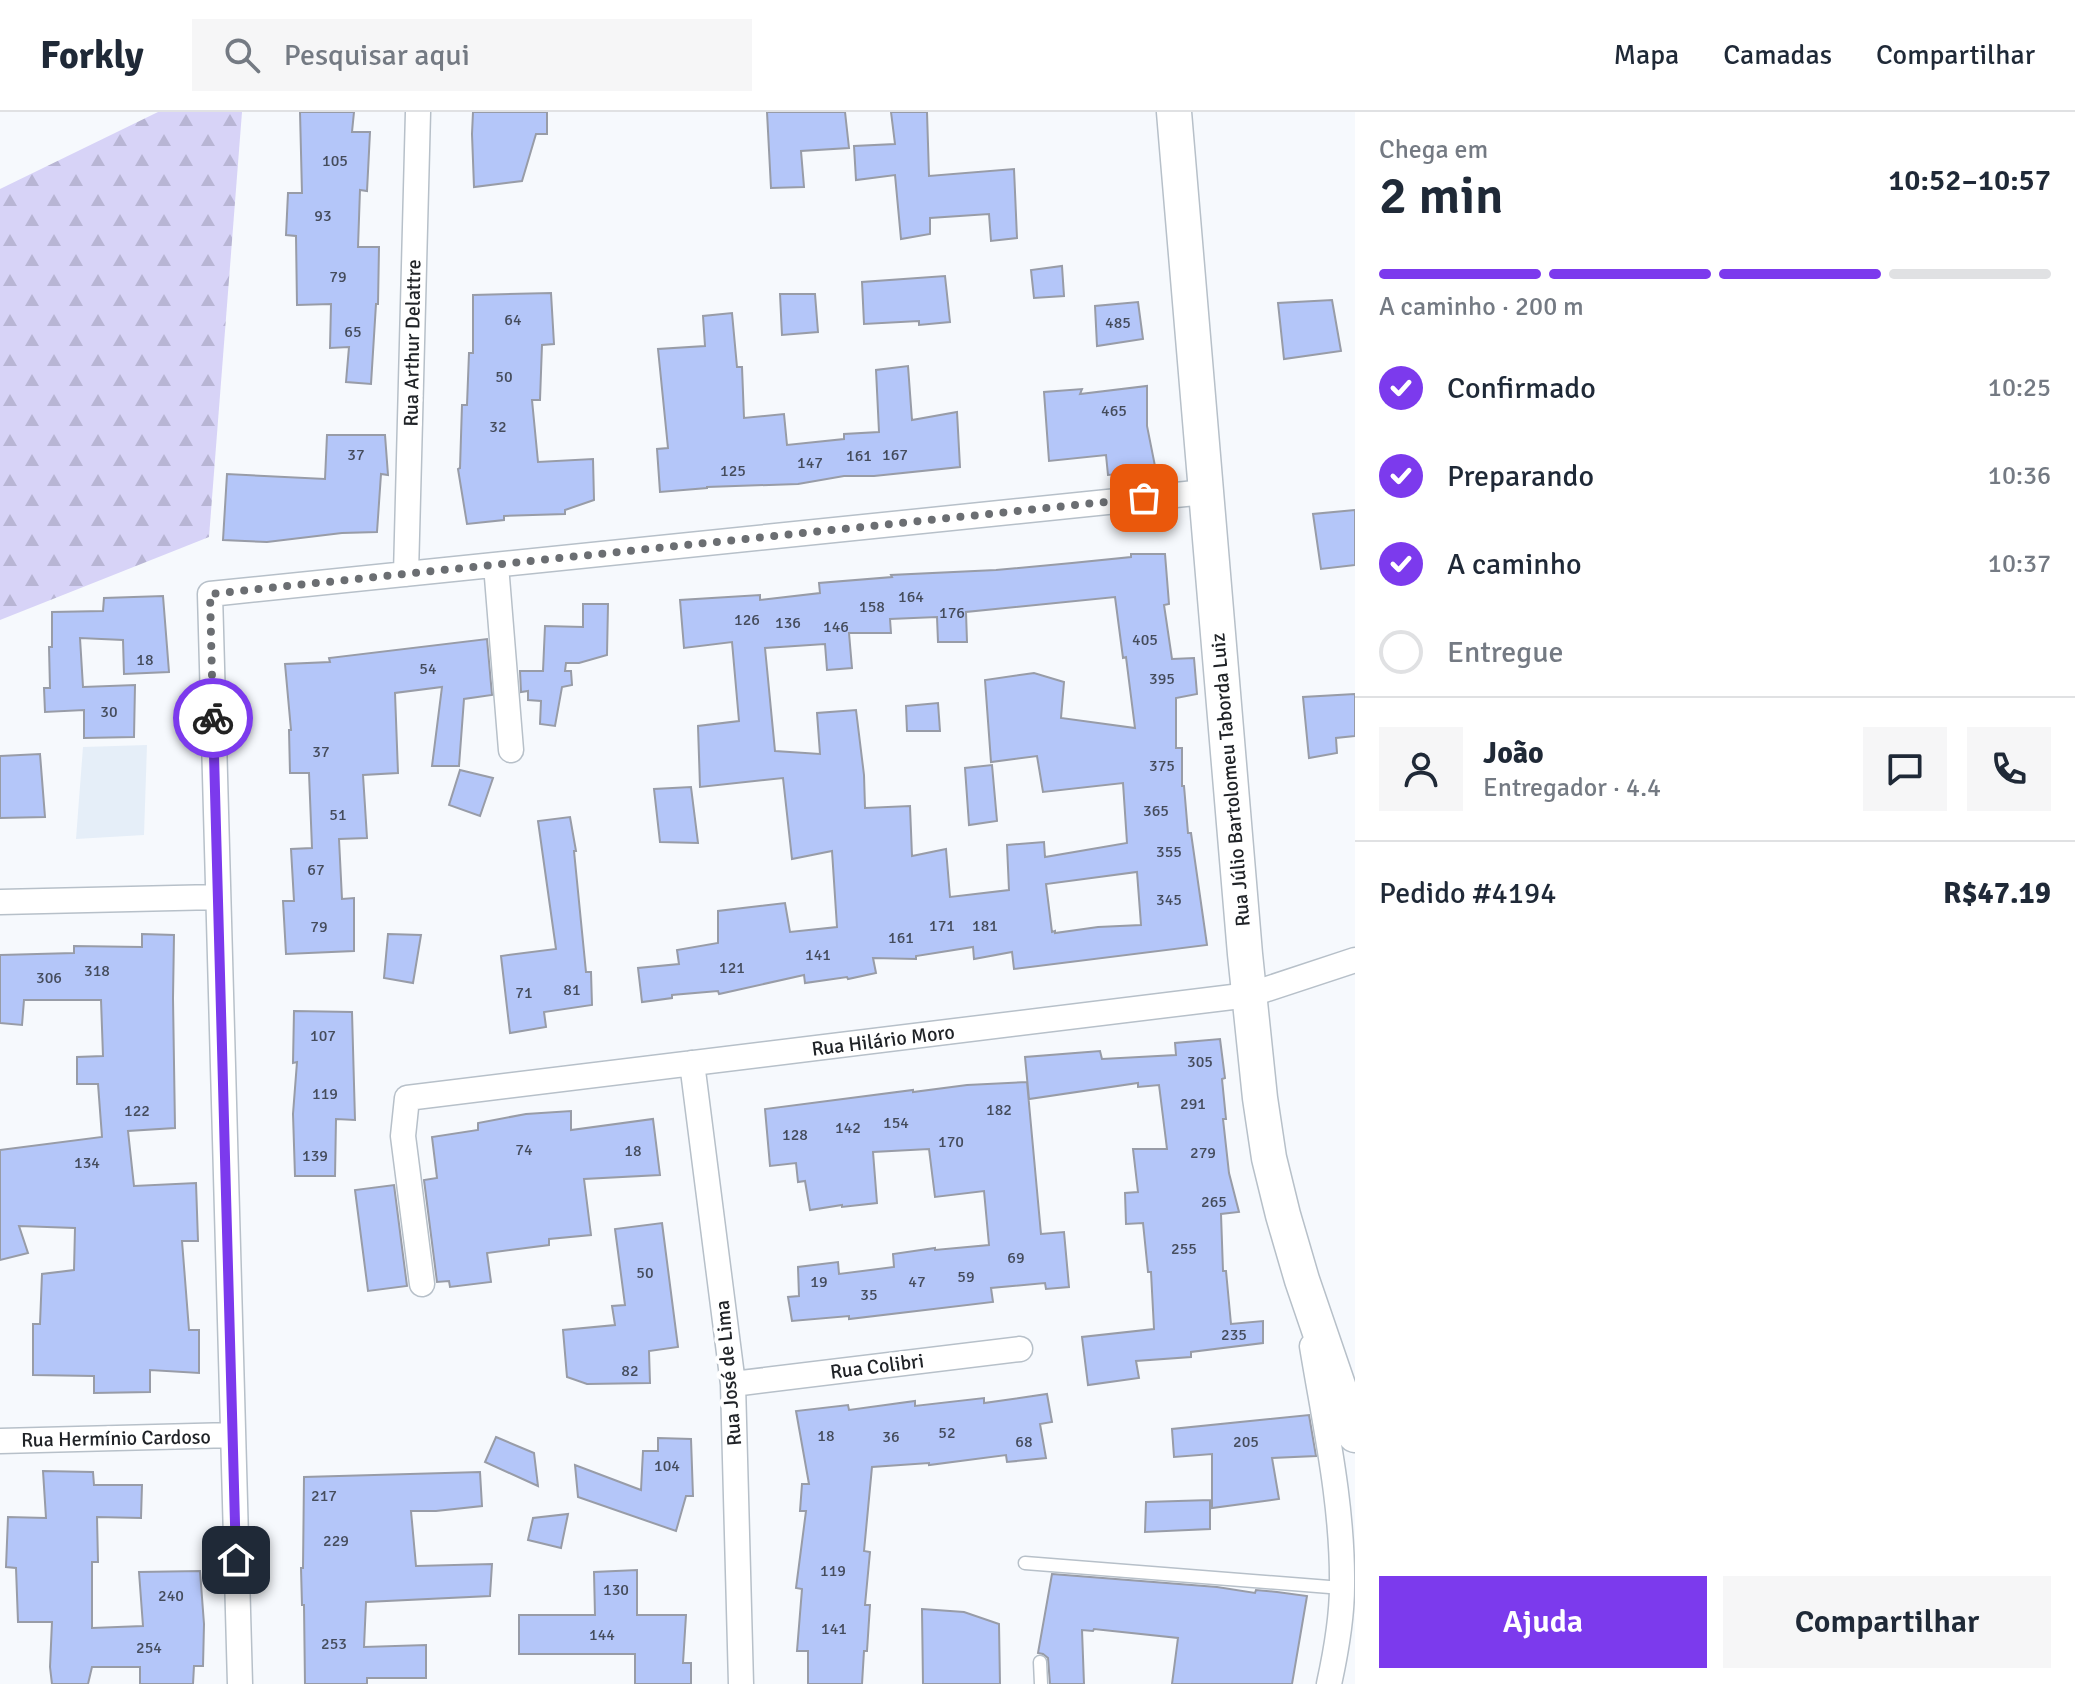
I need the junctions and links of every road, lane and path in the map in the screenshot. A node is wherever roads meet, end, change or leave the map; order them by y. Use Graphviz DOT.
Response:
graph roads {
  1 [pos="418,112"];
  2 [pos="1174,112"];
  3 [pos="1205,492"];
  4 [pos="496,565"];
  5 [pos="406,574"];
  6 [pos="511,750"];
  7 [pos="218,897"];
  8 [pos="0,902"];
  9 [pos="1355,960"];
  10 [pos="1249,995"];
  11 [pos="692,1063"];
  12 [pos="1302,1280"];
  13 [pos="422,1284"];
  14 [pos="1020,1349"];
  15 [pos="733,1384"];
  16 [pos="233,1435"];
  17 [pos="1355,1435"];
  18 [pos="0,1441"];
  19 [pos="1025,1563"];
  20 [pos="1342,1588"];
  21 [pos="1040,1662"];
  22 [pos="240,1684"];
  23 [pos="741,1684"];
  24 [pos="1041,1684"];
  25 [pos="1329,1684"];
  1 -- 5 [label="street, Rua Arthur Delattre"];
  2 -- 3 [label="main road, Rua Júlio Bartolomeu Taborda Luiz"];
  3 -- 4 [label="street"];
  3 -- 10 [label="main road, Rua Júlio Bartolomeu Taborda Luiz"];
  4 -- 5 [label="street"];
  4 -- 6 [label="street"];
  5 -- 7 [label="street"];
  7 -- 8 [label="street"];
  7 -- 16 [label="street"];
  9 -- 10 [label="street, Rua Hilário Moro"];
  10 -- 11 [label="street, Rua Hilário Moro"];
  10 -- 12 [label="main road, Rua Júlio Bartolomeu Taborda Luiz"];
  11 -- 13 [label="street, Rua Hilário Moro"];
  11 -- 15 [label="street, Rua José de Lima"];
  12 -- 17 [label="main road, Rua Júlio Bartolomeu Taborda Luiz"];
  12 -- 20 [label="street"];
  14 -- 15 [label="street, Rua Colibri"];
  15 -- 23 [label="street, Rua José de Lima"];
  16 -- 18 [label="street, Rua Hermínio Cardoso"];
  16 -- 22 [label="street"];
  19 -- 20 [label="lane"];
  20 -- 25 [label="street"];
  21 -- 24 [label="lane"];
}
